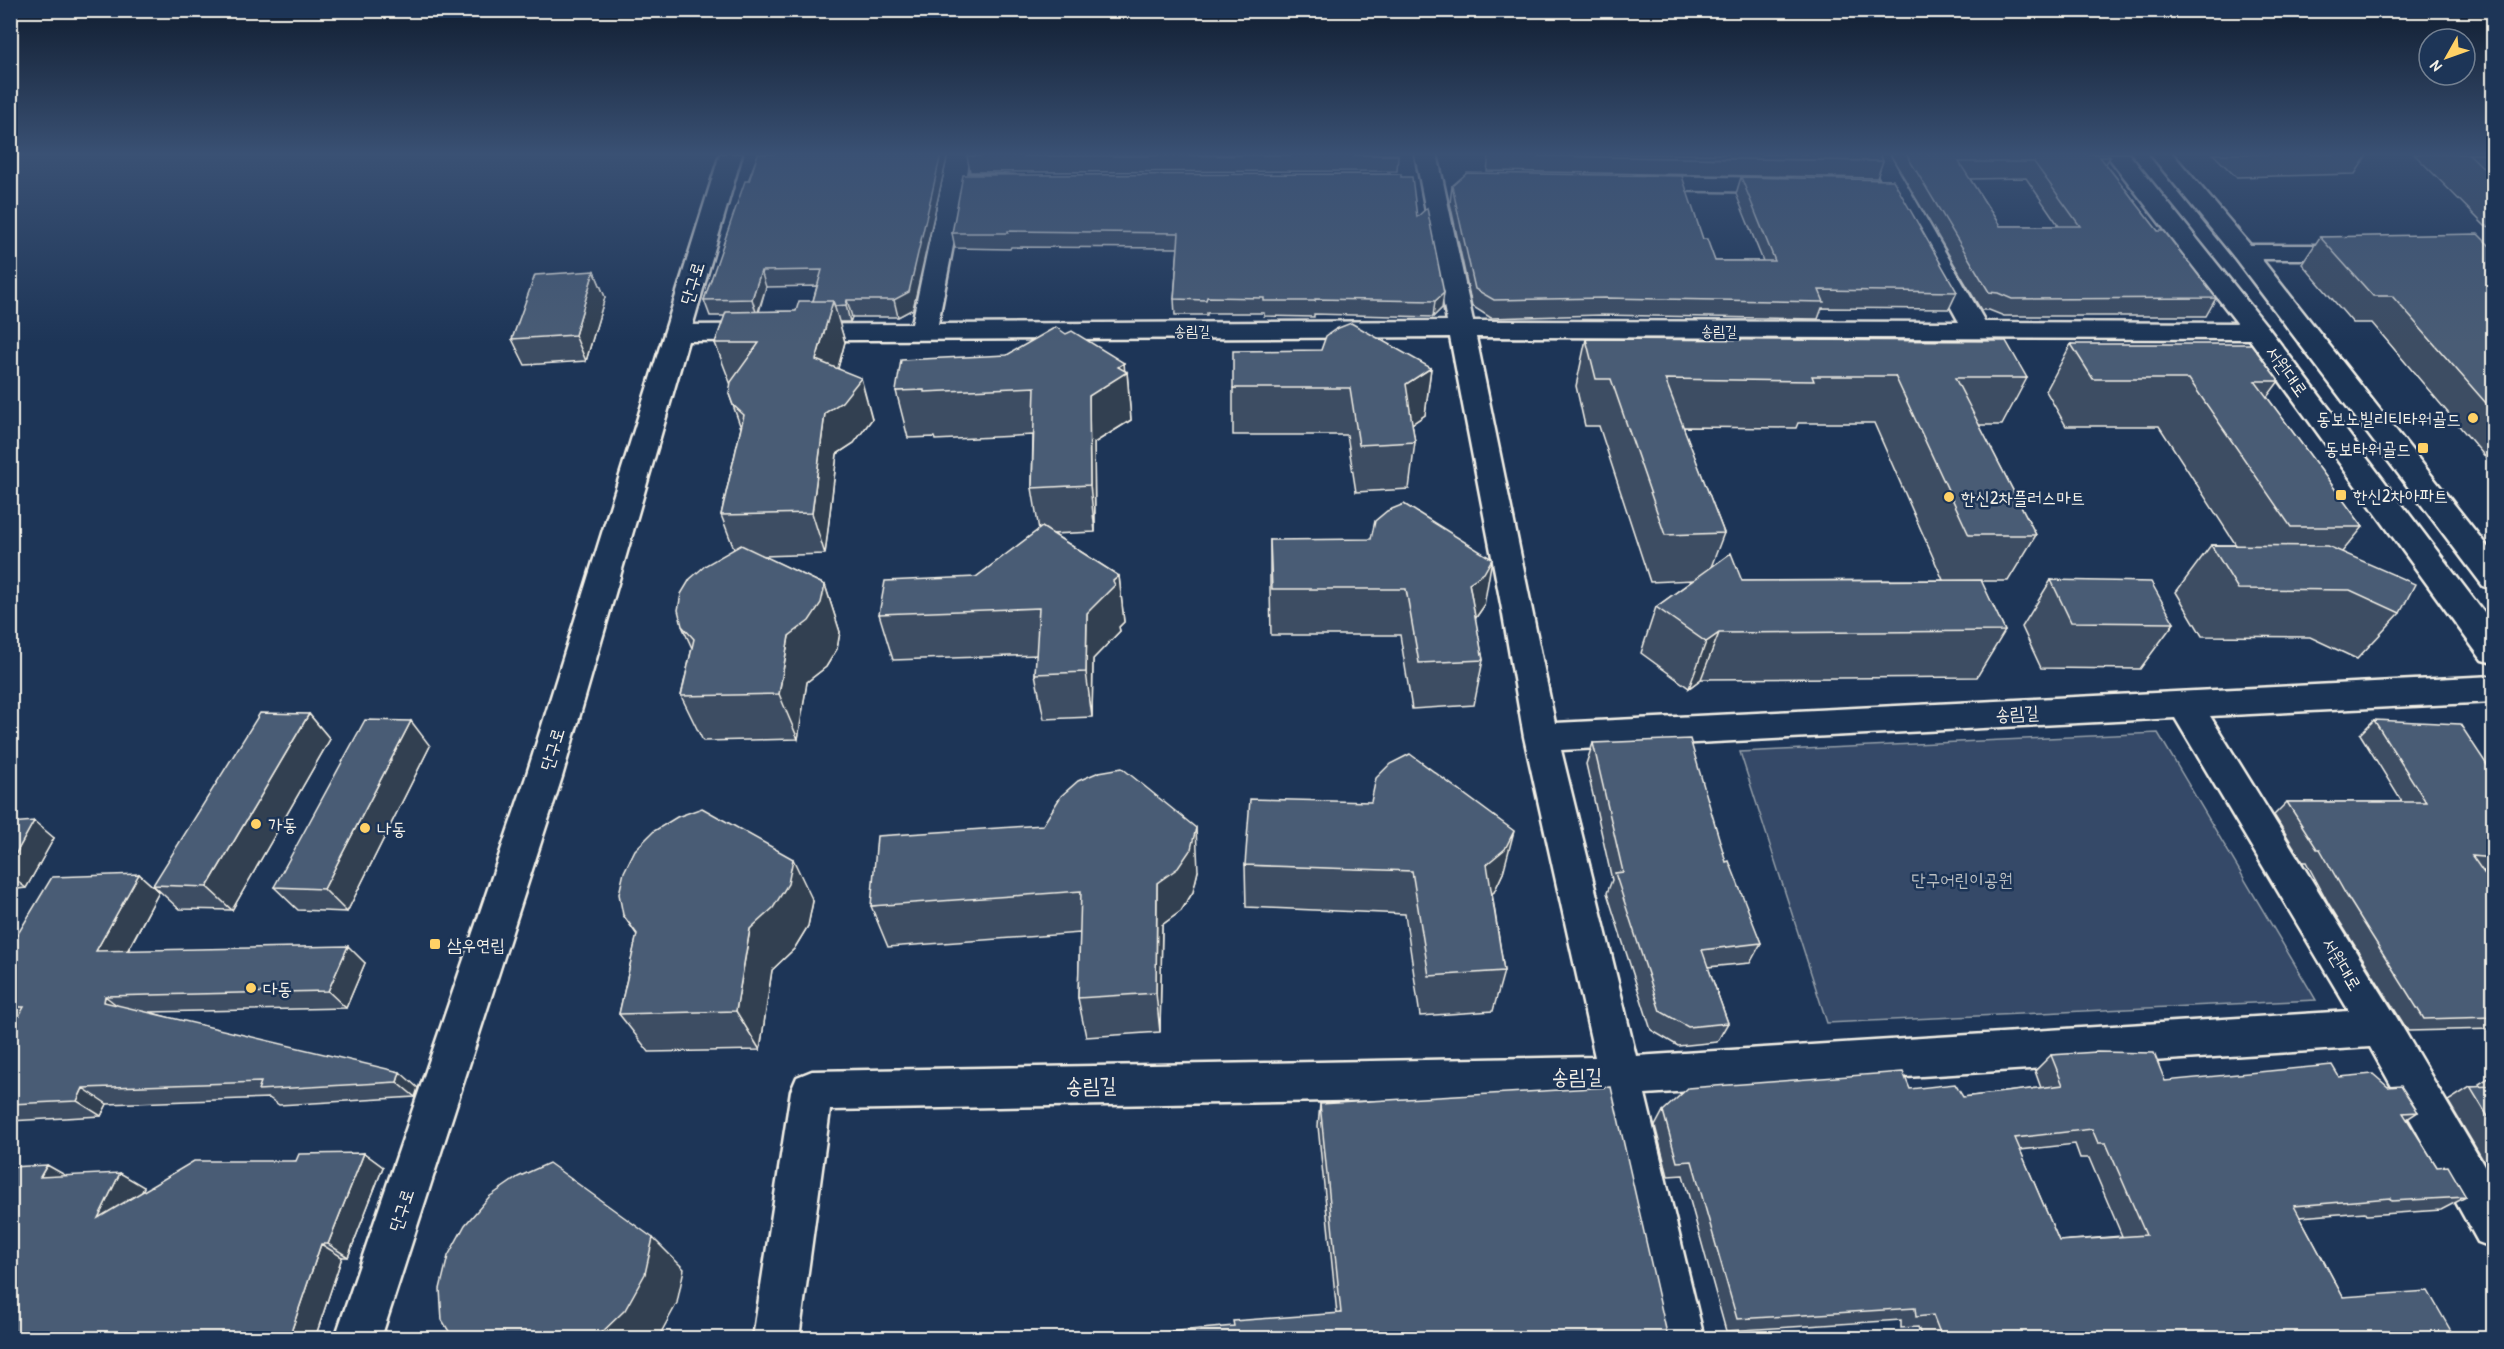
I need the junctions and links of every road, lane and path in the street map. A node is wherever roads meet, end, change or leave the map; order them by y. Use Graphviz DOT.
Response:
graph roads {
  1 [pos="712,217"];
  2 [pos="946,217"];
  3 [pos="1437,217"];
  4 [pos="1905,217"];
  5 [pos="2167,217"];
  6 [pos="2214,217"];
  7 [pos="2243,252"];
  8 [pos="2381,252"];
  9 [pos="1461,329"];
  10 [pos="924,331"];
  11 [pos="2258,331"];
  12 [pos="1977,332"];
  13 [pos="678,333"];
  14 [pos="2493,578"];
  15 [pos="2493,651"];
  16 [pos="2493,688"];
  17 [pos="2185,705"];
  18 [pos="1541,737"];
  19 [pos="2381,1028"];
  20 [pos="1621,1076"];
  21 [pos="2493,1226"];
  22 [pos="358,1338"];
  23 [pos="776,1338"];
  24 [pos="1681,1338"];
  1 -- 13 [label="street, 단구로"];
  2 -- 10 [label="street"];
  3 -- 9 [label="street, 송림길"];
  4 -- 12 [label="street"];
  5 -- 11 [label="street, 서원대로"];
  6 -- 7 [label="street, 서원대로"];
  7 -- 8 [label="street"];
  7 -- 14 [label="street, 서원대로"];
  9 -- 10 [label="street, 송림길"];
  9 -- 12 [label="street, 송림길"];
  9 -- 18 [label="street, 송림길"];
  10 -- 13 [label="street, 송림길"];
  11 -- 12 [label="street, 송림길"];
  11 -- 15 [label="street, 서원대로"];
  13 -- 22 [label="street, 단구로"];
  16 -- 17 [label="street, 송림길"];
  17 -- 18 [label="street, 송림길"];
  17 -- 19 [label="street, 서원대로"];
  18 -- 20 [label="street, 송림길"];
  19 -- 20 [label="street, 송림길"];
  19 -- 21 [label="street, 서원대로"];
  20 -- 23 [label="street, 송림길"];
  20 -- 24 [label="street, 송림길"];
}
